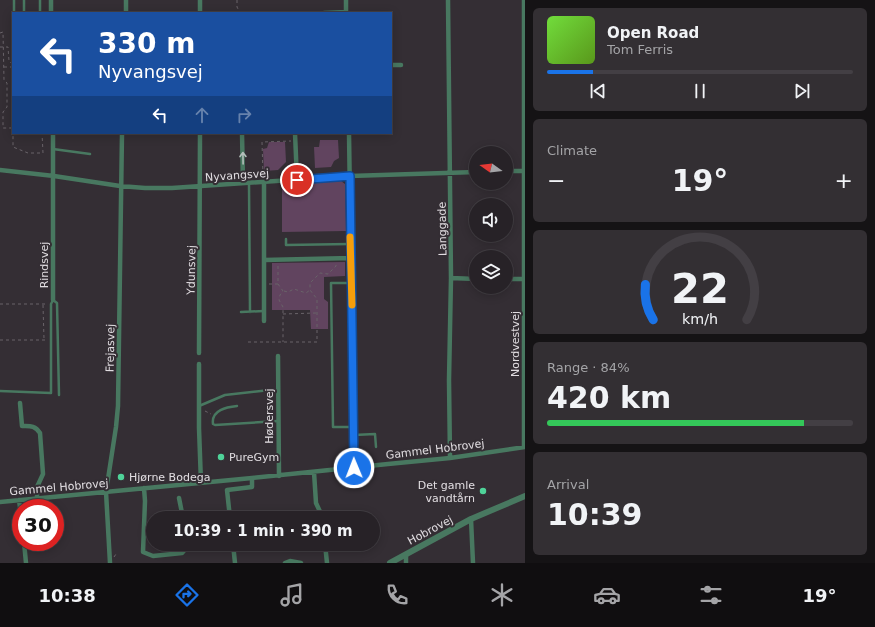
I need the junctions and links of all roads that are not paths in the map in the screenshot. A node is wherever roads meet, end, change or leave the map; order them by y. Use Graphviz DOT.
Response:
graph roads {
  1 [pos="14,0"];
  2 [pos="24,0"];
  3 [pos="40,0"];
  4 [pos="51,0"];
  5 [pos="126,0"];
  6 [pos="200,0"];
  7 [pos="346,0"];
  8 [pos="448,0"];
  9 [pos="524,0"];
  10 [pos="14,12"];
  11 [pos="24,12"];
  12 [pos="40,12"];
  13 [pos="51,12"];
  14 [pos="126,12"];
  15 [pos="200,12"];
  16 [pos="346,12"];
  17 [pos="524,34"];
  18 [pos="392,65"];
  19 [pos="401,65"];
  20 [pos="524,66"];
  21 [pos="53,134"];
  22 [pos="122,134"];
  23 [pos="200,134"];
  24 [pos="242,134"];
  25 [pos="295,134"];
  26 [pos="348,134"];
  27 [pos="53,149"];
  28 [pos="90,154"];
  29 [pos="0,170"];
  30 [pos="524,170"];
  31 [pos="513,171"];
  32 [pos="469,172"];
  33 [pos="450,173"];
  34 [pos="54,176"];
  35 [pos="350,176"];
  36 [pos="297,180"];
  37 [pos="264,182"];
  38 [pos="246,183"];
  39 [pos="120,186"];
  40 [pos="200,186"];
  41 [pos="286,239"];
  42 [pos="351,244"];
  43 [pos="351,258"];
  44 [pos="264,260"];
  45 [pos="451,278"];
  46 [pos="469,279"];
  47 [pos="513,279"];
  48 [pos="524,279"];
  49 [pos="351,283"];
  50 [pos="52,302"];
  51 [pos="264,311"];
  52 [pos="241,312"];
  53 [pos="250,312"];
  54 [pos="264,321"];
  55 [pos="199,353"];
  56 [pos="278,356"];
  57 [pos="199,364"];
  58 [pos="0,390"];
  59 [pos="270,390"];
  60 [pos="59,395"];
  61 [pos="20,403"];
  62 [pos="237,406"];
  63 [pos="199,407"];
  64 [pos="278,421"];
  65 [pos="354,427"];
  66 [pos="354,435"];
  67 [pos="376,447"];
  68 [pos="525,447"];
  69 [pos="450,458"];
  70 [pos="354,468"];
  71 [pos="314,472"];
  72 [pos="279,476"];
  73 [pos="252,478"];
  74 [pos="201,483"];
  75 [pos="144,488"];
  76 [pos="106,492"];
  77 [pos="525,496"];
  78 [pos="179,498"];
  79 [pos="37,499"];
  80 [pos="12,501"];
  81 [pos="0,502"];
  82 [pos="182,511"];
  83 [pos="229,511"];
  84 [pos="320,511"];
  85 [pos="472,519"];
  86 [pos="25,551"];
  87 [pos="184,551"];
  88 [pos="234,551"];
  89 [pos="326,551"];
  90 [pos="406,554"];
  91 [pos="26,563"];
  92 [pos="110,563"];
  93 [pos="235,563"];
  94 [pos="285,563"];
  95 [pos="301,563"];
  96 [pos="327,563"];
  97 [pos="390,563"];
  98 [pos="406,563"];
  99 [pos="472,563"];
  1 -- 10 [label="lane"];
  2 -- 11 [label="lane"];
  3 -- 12 [label="lane"];
  4 -- 13 [label="street"];
  5 -- 14 [label="street"];
  6 -- 15 [label="street"];
  7 -- 16 [label="street"];
  8 -- 33 [label="street, Langgade"];
  9 -- 17 [label="street, Nordvestvej"];
  17 -- 20 [label="street, Nordvestvej"];
  18 -- 19 [label="street"];
  20 -- 30 [label="street, Nordvestvej"];
  21 -- 27 [label="street, Rindsvej"];
  22 -- 39 [label="street, Frejasvej"];
  23 -- 40 [label="street, Ydunsvej"];
  38 -- 24 [label="street, one-way"];
  25 -- 36 [label="street"];
  26 -- 35 [label="street"];
  27 -- 28 [label="lane"];
  27 -- 34 [label="street, Rindsvej"];
  29 -- 34 [label="street, Nyvangsvej"];
  30 -- 31 [label="street"];
  30 -- 48 [label="street, Nordvestvej"];
  32 -- 33 [label="street, Nyvangsvej"];
  33 -- 35 [label="street, Nyvangsvej"];
  33 -- 45 [label="street, Langgade"];
  34 -- 39 [label="street, Nyvangsvej"];
  34 -- 50 [label="street, Rindsvej"];
  35 -- 36 [label="street, Nyvangsvej"];
  35 -- 42 [label="street"];
  36 -- 37 [label="street, Nyvangsvej"];
  37 -- 38 [label="street, Nyvangsvej"];
  37 -- 44 [label="street"];
  38 -- 40 [label="street, Nyvangsvej"];
  38 -- 53 [label="lane"];
  39 -- 40 [label="street, Nyvangsvej"];
  39 -- 76 [label="street, Frejasvej"];
  40 -- 55 [label="street, Ydunsvej"];
  41 -- 42 [label="lane"];
  42 -- 43 [label="street"];
  43 -- 44 [label="street"];
  43 -- 49 [label="street"];
  44 -- 51 [label="street"];
  45 -- 46 [label="street"];
  45 -- 69 [label="street, Langgade"];
  47 -- 48 [label="street"];
  48 -- 68 [label="street, Nordvestvej"];
  49 -- 65 [label="street"];
  49 -- 65 [label="lane"];
  50 -- 58 [label="lane"];
  50 -- 60 [label="lane, Rindsvej"];
  51 -- 53 [label="lane"];
  51 -- 54 [label="street"];
  52 -- 53 [label="lane"];
  56 -- 64 [label="street, Hødersvej"];
  57 -- 63 [label="street"];
  59 -- 63 [label="lane"];
  61 -- 79 [label="street"];
  62 -- 64 [label="lane"];
  63 -- 74 [label="street"];
  64 -- 72 [label="street, Hødersvej"];
  65 -- 66 [label="street"];
  66 -- 67 [label="lane"];
  66 -- 70 [label="street"];
  68 -- 69 [label="street, Gammel Hobrovej"];
  69 -- 70 [label="street, Gammel Hobrovej"];
  70 -- 71 [label="street, Gammel Hobrovej"];
  71 -- 72 [label="street, Gammel Hobrovej"];
  71 -- 84 [label="street"];
  72 -- 73 [label="street, Gammel Hobrovej"];
  73 -- 74 [label="street, Gammel Hobrovej"];
  73 -- 83 [label="street"];
  74 -- 75 [label="street, Gammel Hobrovej"];
  75 -- 76 [label="street, Gammel Hobrovej"];
  75 -- 87 [label="street"];
  76 -- 79 [label="street, Gammel Hobrovej"];
  76 -- 92 [label="street, Frejasvej"];
  77 -- 85 [label="street, Hobrovej"];
  78 -- 82 [label="street"];
  80 -- 81 [label="street, Gammel Hobrovej"];
  85 -- 90 [label="street, Hobrovej"];
  85 -- 99 [label="street"];
  86 -- 91 [label="street"];
  88 -- 93 [label="street"];
  89 -- 96 [label="street"];
  90 -- 97 [label="street, Hobrovej"];
  90 -- 98 [label="street"];
  94 -- 95 [label="street"];
}
